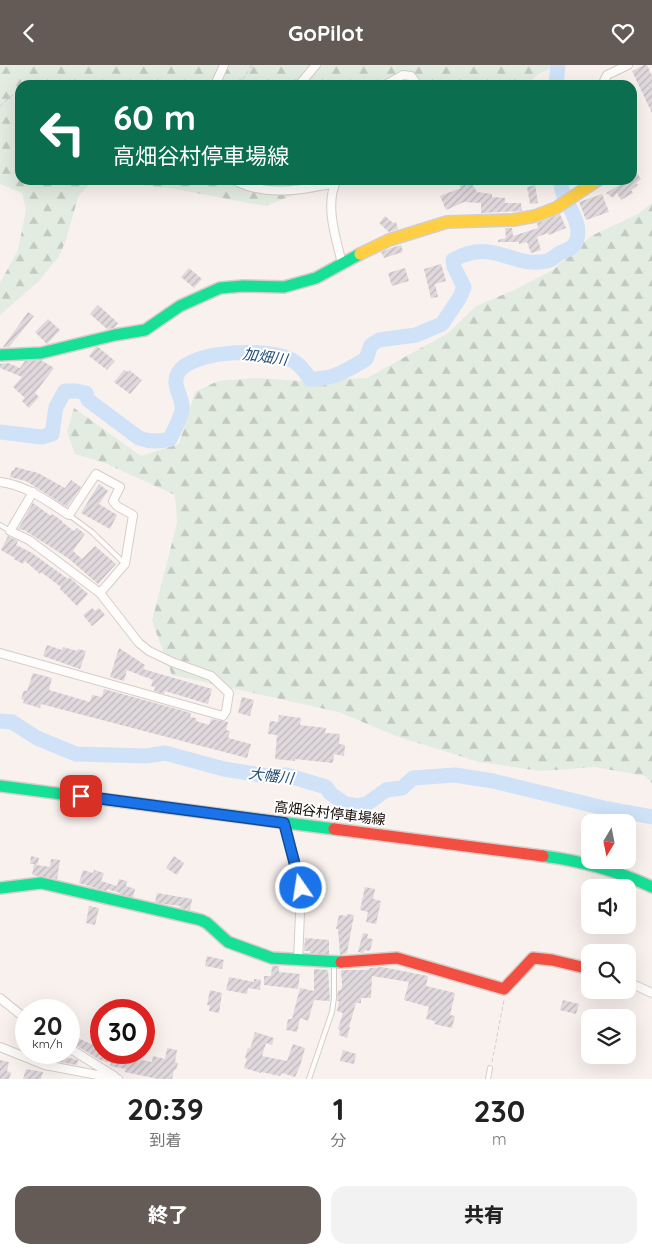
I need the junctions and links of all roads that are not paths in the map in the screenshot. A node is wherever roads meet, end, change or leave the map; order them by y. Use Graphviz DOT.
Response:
graph roads {
  1 [pos="224,65"];
  2 [pos="316,65"];
  3 [pos="628,65"];
  4 [pos="217,80"];
  5 [pos="303,80"];
  6 [pos="394,80"];
  7 [pos="413,80"];
  8 [pos="604,80"];
  9 [pos="245,185"];
  10 [pos="323,185"];
  11 [pos="334,185"];
  12 [pos="590,185"];
  13 [pos="342,263"];
  14 [pos="0,355"];
  15 [pos="0,482"];
  16 [pos="32,492"];
  17 [pos="69,515"];
  18 [pos="0,525"];
  19 [pos="10,531"];
  20 [pos="125,564"];
  21 [pos="100,593"];
  22 [pos="0,653"];
  23 [pos="0,786"];
  24 [pos="284,823"];
  25 [pos="652,887"];
  26 [pos="0,888"];
  27 [pos="298,961"];
  28 [pos="335,963"];
  29 [pos="581,967"];
  30 [pos="636,986"];
  31 [pos="652,993"];
  32 [pos="0,998"];
  33 [pos="15,1010"];
  34 [pos="0,1047"];
  35 [pos="80,1055"];
  36 [pos="490,1067"];
  37 [pos="118,1079"];
  38 [pos="309,1079"];
  39 [pos="488,1079"];
  1 -- 4 [label="street"];
  2 -- 5 [label="street"];
  3 -- 8 [label="street"];
  6 -- 7 [label="street"];
  9 -- 10 [label="street"];
  11 -- 13 [label="street"];
  12 -- 13 [label="street"];
  13 -- 14 [label="street"];
  15 -- 16 [label="street"];
  16 -- 17 [label="street"];
  16 -- 19 [label="street"];
  17 -- 20 [label="lane"];
  17 -- 20 [label="street"];
  18 -- 19 [label="lane"];
  19 -- 21 [label="street"];
  20 -- 21 [label="street"];
  21 -- 22 [label="street"];
  23 -- 24 [label="street, 高畑谷村停車場線"];
  24 -- 25 [label="street, 高畑谷村停車場線"];
  24 -- 27 [label="street"];
  26 -- 27 [label="street"];
  27 -- 28 [label="street"];
  28 -- 29 [label="street"];
  28 -- 38 [label="lane"];
  30 -- 31 [label="street"];
  32 -- 33 [label="street"];
  34 -- 37 [label="street"];
  35 -- 37 [label="street"];
  36 -- 39 [label="lane"];
}
